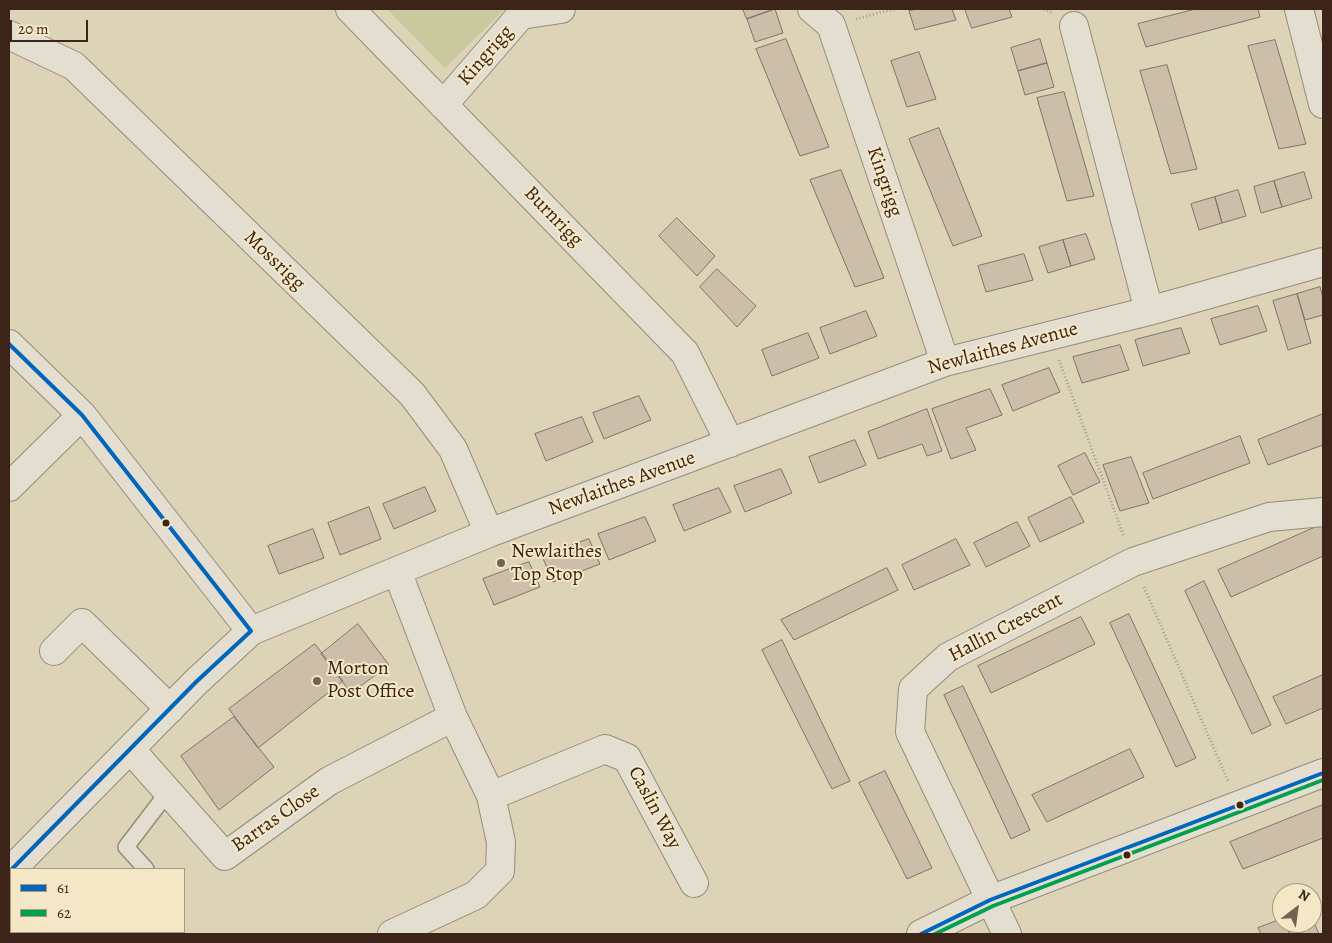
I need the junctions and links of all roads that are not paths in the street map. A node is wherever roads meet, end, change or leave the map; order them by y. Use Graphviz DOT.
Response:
graph roads {
  1 [pos="350,9"];
  2 [pos="561,9"];
  3 [pos="1299,9"];
  4 [pos="821,17"];
  5 [pos="1074,26"];
  6 [pos="9,35"];
  7 [pos="1323,104"];
  8 [pos="443,105"];
  9 [pos="1323,262"];
  10 [pos="1149,311"];
  11 [pos="9,344"];
  12 [pos="945,362"];
  13 [pos="82,415"];
  14 [pos="730,443"];
  15 [pos="9,487"];
  16 [pos="1323,512"];
  17 [pos="489,533"];
  18 [pos="397,572"];
  19 [pos="251,631"];
  20 [pos="54,650"];
  21 [pos="170,709"];
  22 [pos="453,717"];
  23 [pos="130,750"];
  24 [pos="1323,773"];
  25 [pos="168,792"];
  26 [pos="491,796"];
  27 [pos="13,868"];
  28 [pos="145,868"];
  29 [pos="694,883"];
  30 [pos="990,900"];
  31 [pos="392,934"];
  32 [pos="921,934"];
  33 [pos="1007,934"];
  1 -- 8 [label="street, Burnrigg"];
  2 -- 8 [label="street, Kingrigg"];
  3 -- 7 [label="street"];
  4 -- 12 [label="street, Kingrigg"];
  5 -- 10 [label="street"];
  6 -- 17 [label="street, Mossrigg"];
  8 -- 14 [label="street, Burnrigg"];
  9 -- 10 [label="street, Newlaithes Avenue"];
  10 -- 12 [label="street, Newlaithes Avenue"];
  11 -- 13 [label="street"];
  12 -- 14 [label="street, Newlaithes Avenue"];
  13 -- 15 [label="street"];
  13 -- 19 [label="street"];
  14 -- 17 [label="street, Newlaithes Avenue"];
  16 -- 30 [label="street, Hallin Crescent"];
  17 -- 18 [label="street, Newlaithes Avenue"];
  18 -- 19 [label="street, Newlaithes Avenue"];
  18 -- 22 [label="street"];
  19 -- 21 [label="street, Newlaithes Avenue"];
  20 -- 21 [label="street"];
  21 -- 23 [label="street, Newlaithes Avenue"];
  22 -- 25 [label="street, Barras Close"];
  22 -- 26 [label="street"];
  23 -- 25 [label="street, Barras Close"];
  23 -- 27 [label="street, Newlaithes Avenue"];
  24 -- 30 [label="street"];
  25 -- 28 [label="lane"];
  26 -- 29 [label="street, Caslin Way"];
  26 -- 31 [label="street"];
  30 -- 32 [label="street"];
  30 -- 33 [label="street, Hallin Crescent"];
}
